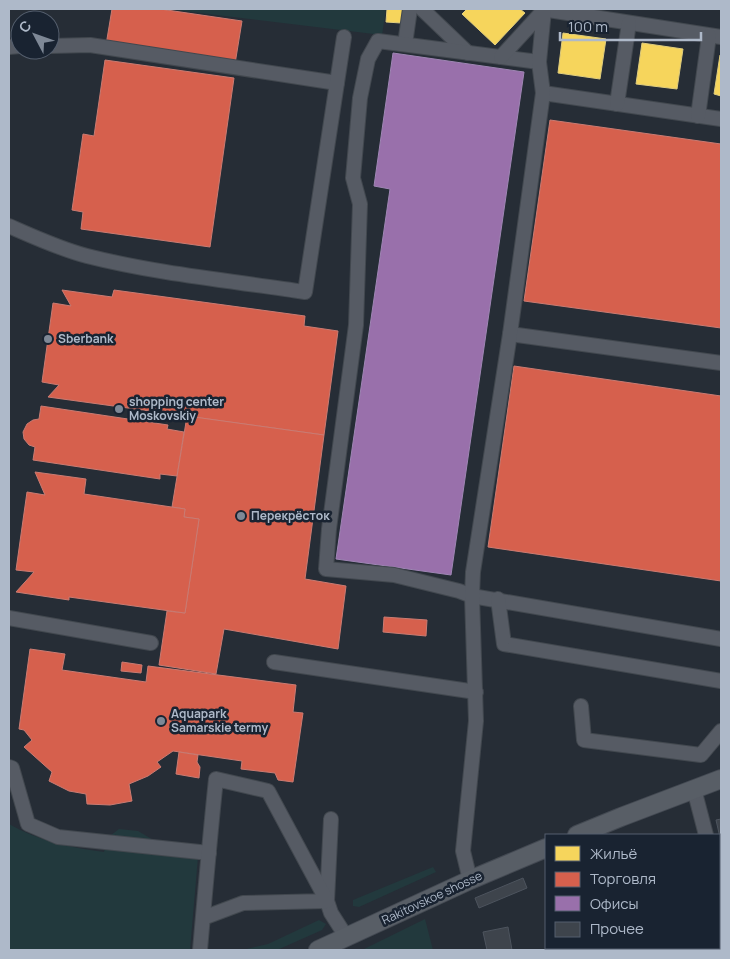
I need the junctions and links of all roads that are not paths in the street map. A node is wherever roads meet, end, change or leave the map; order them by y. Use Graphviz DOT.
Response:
graph roads {
  1 [pos="410,9"];
  2 [pos="543,9"];
  3 [pos="429,11"];
  4 [pos="589,12"];
  5 [pos="630,23"];
  6 [pos="344,37"];
  7 [pos="715,37"];
  8 [pos="405,44"];
  9 [pos="60,46"];
  10 [pos="468,53"];
  11 [pos="501,57"];
  12 [pos="539,62"];
  13 [pos="337,83"];
  14 [pos="542,93"];
  15 [pos="617,104"];
  16 [pos="698,116"];
  17 [pos="721,119"];
  18 [pos="9,226"];
  19 [pos="510,334"];
  20 [pos="721,363"];
  21 [pos="472,596"];
  22 [pos="498,600"];
  23 [pos="9,618"];
  24 [pos="721,639"];
  25 [pos="151,643"];
  26 [pos="274,662"];
  27 [pos="721,681"];
  28 [pos="476,692"];
  29 [pos="581,706"];
  30 [pos="721,731"];
  31 [pos="9,767"];
  32 [pos="721,779"];
  33 [pos="694,789"];
  34 [pos="331,819"];
  35 [pos="580,834"];
  36 [pos="706,834"];
  37 [pos="545,848"];
  38 [pos="209,854"];
  39 [pos="470,880"];
  40 [pos="327,902"];
  41 [pos="203,918"];
  42 [pos="347,938"];
  43 [pos="200,950"];
  44 [pos="318,950"];
  1 -- 8 [label="lane"];
  2 -- 4 [label="lane"];
  2 -- 11 [label="lane"];
  2 -- 12 [label="lane"];
  3 -- 10 [label="lane"];
  4 -- 5 [label="lane"];
  5 -- 7 [label="lane"];
  5 -- 15 [label="lane"];
  6 -- 13 [label="lane"];
  7 -- 16 [label="lane"];
  8 -- 10 [label="lane"];
  8 -- 21 [label="lane"];
  9 -- 13 [label="lane"];
  10 -- 11 [label="lane"];
  11 -- 12 [label="lane"];
  12 -- 14 [label="lane"];
  13 -- 18 [label="lane"];
  14 -- 15 [label="lane"];
  14 -- 19 [label="lane"];
  15 -- 16 [label="lane"];
  16 -- 17 [label="lane"];
  19 -- 20 [label="lane"];
  19 -- 21 [label="lane"];
  21 -- 22 [label="lane"];
  21 -- 28 [label="lane"];
  22 -- 24 [label="lane"];
  22 -- 27 [label="lane"];
  23 -- 25 [label="lane"];
  26 -- 28 [label="lane"];
  28 -- 39 [label="lane"];
  29 -- 30 [label="lane"];
  31 -- 38 [label="lane"];
  32 -- 33 [label="main road"];
  33 -- 35 [label="main road"];
  33 -- 36 [label="lane"];
  34 -- 40 [label="lane"];
  37 -- 39 [label="main road, Rakitovskoe shosse"];
  38 -- 40 [label="lane"];
  38 -- 41 [label="lane"];
  39 -- 42 [label="main road, Rakitovskoe shosse"];
  40 -- 41 [label="lane"];
  40 -- 42 [label="lane"];
  41 -- 43 [label="lane"];
  42 -- 44 [label="main road, Rakitovskoe shosse"];
}
